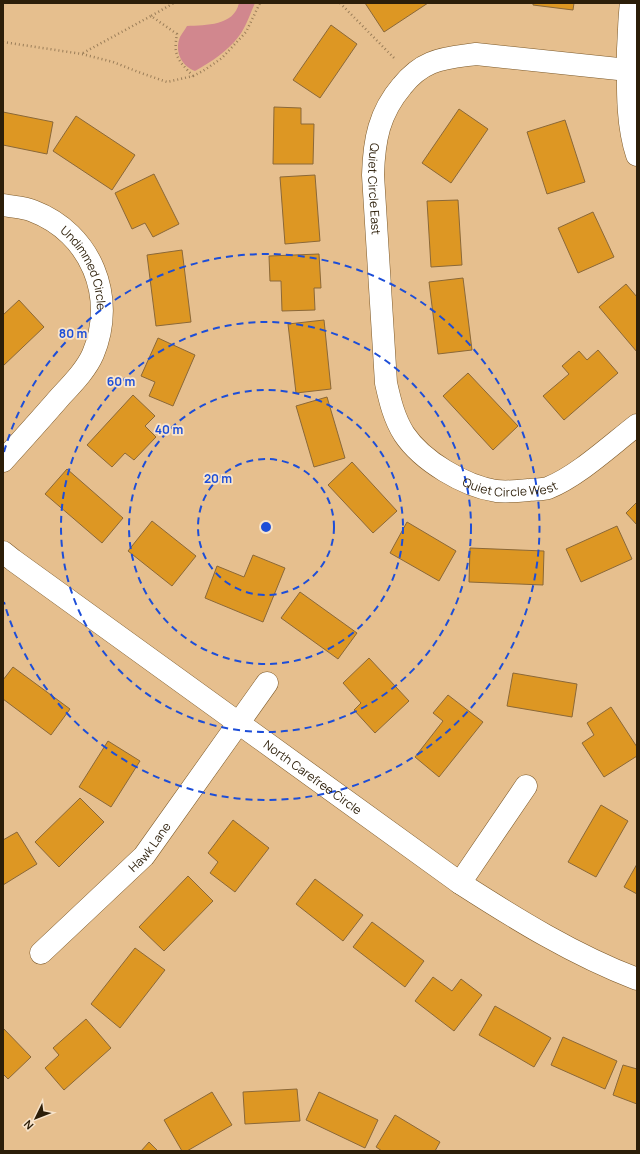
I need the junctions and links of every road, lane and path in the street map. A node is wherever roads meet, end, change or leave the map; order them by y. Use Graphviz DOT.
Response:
graph roads {
  1 [pos="174,3"];
  2 [pos="260,3"];
  3 [pos="340,3"];
  4 [pos="631,3"];
  5 [pos="151,16"];
  6 [pos="3,42"];
  7 [pos="82,54"];
  8 [pos="628,70"];
  9 [pos="411,75"];
  10 [pos="193,76"];
  11 [pos="637,155"];
  12 [pos="3,205"];
  13 [pos="393,413"];
  14 [pos="637,424"];
  15 [pos="3,461"];
  16 [pos="3,552"];
  17 [pos="267,683"];
  18 [pos="238,723"];
  19 [pos="526,786"];
  20 [pos="460,883"];
  21 [pos="41,953"];
  22 [pos="637,978"];
  1 -- 5 [label="path"];
  2 -- 10 [label="path"];
  3 -- 9 [label="path"];
  4 -- 8 [label="street"];
  5 -- 7 [label="path"];
  5 -- 10 [label="path"];
  6 -- 7 [label="path"];
  7 -- 10 [label="path"];
  8 -- 9 [label="street, Quiet Circle East"];
  8 -- 11 [label="street"];
  9 -- 13 [label="street, Quiet Circle East"];
  12 -- 15 [label="street, Undimmed Circle"];
  13 -- 14 [label="street, Quiet Circle West"];
  16 -- 18 [label="street, North Carefree Circle"];
  17 -- 18 [label="street, Hawk Lane"];
  18 -- 20 [label="street, North Carefree Circle"];
  18 -- 21 [label="street, Hawk Lane"];
  19 -- 20 [label="street"];
  20 -- 22 [label="street, North Carefree Circle"];
}
